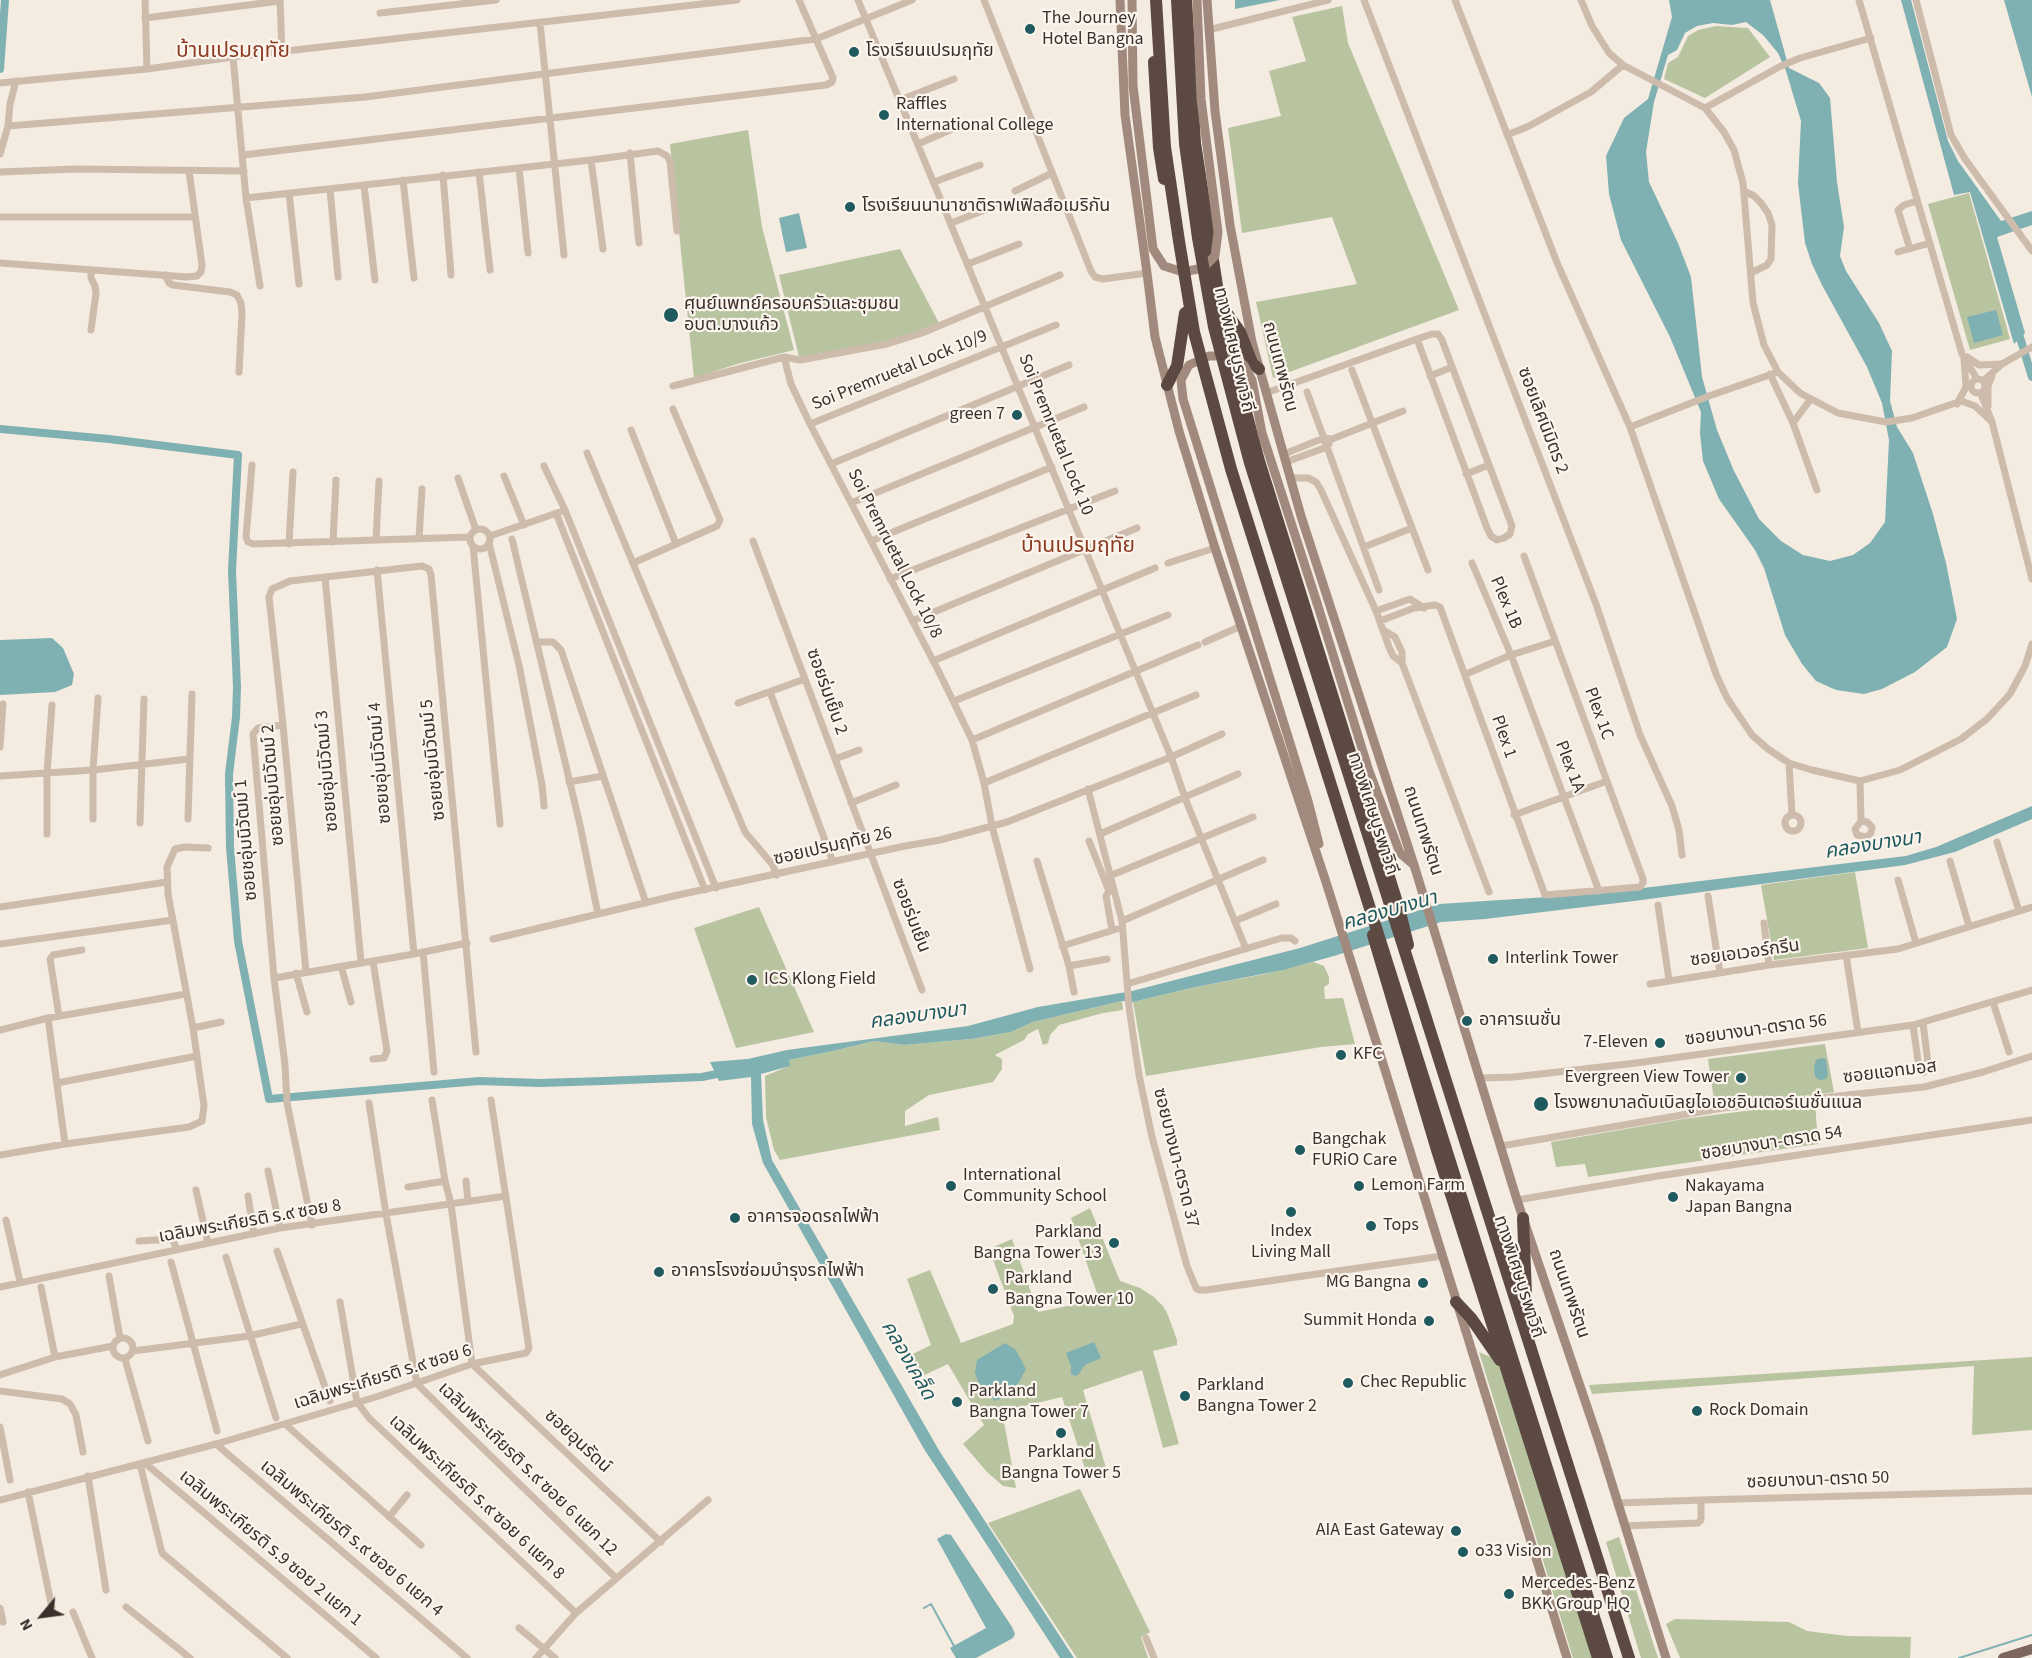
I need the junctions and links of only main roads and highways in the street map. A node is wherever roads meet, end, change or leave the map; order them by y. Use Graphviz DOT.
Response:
graph roads {
  1 [pos="1120,0"];
  2 [pos="1132,0"];
  3 [pos="1150,0"];
  4 [pos="1156,0"];
  5 [pos="1169,0"];
  6 [pos="1177,0"];
  7 [pos="1186,0"];
  8 [pos="1197,0"];
  9 [pos="1207,0"];
  10 [pos="1219,302"];
  11 [pos="1185,313"];
  12 [pos="1260,369"];
  13 [pos="1167,385"];
  14 [pos="1414,865"];
  15 [pos="1326,882"];
  16 [pos="1523,1218"];
  17 [pos="1456,1302"];
  18 [pos="1527,1321"];
  19 [pos="1508,1371"];
  20 [pos="2032,1649"];
  21 [pos="1567,1658"];
  22 [pos="1598,1658"];
  23 [pos="1607,1658"];
  24 [pos="1621,1658"];
  25 [pos="1629,1658"];
  26 [pos="1634,1658"];
  27 [pos="1666,1658"];
  28 [pos="2003,1658"];
  1 -- 13 [label="main road"];
  2 -- 8 [label="main road, bridge"];
  3 -- 11 [label="highway"];
  4 -- 23 [label="highway, ทางพิเศษบูรพาวิถี, bridge"];
  5 -- 24 [label="highway, ทางพิเศษบูรพาวิถี, bridge"];
  6 -- 25 [label="highway, bridge"];
  7 -- 10 [label="highway"];
  9 -- 12 [label="main road, ถนนเทพรัตน"];
  10 -- 12 [label="highway"];
  10 -- 18 [label="highway"];
  11 -- 13 [label="highway"];
  11 -- 19 [label="highway"];
  12 -- 14 [label="main road, ถนนเทพรัตน"];
  13 -- 15 [label="main road"];
  14 -- 15 [label="main road, bridge"];
  14 -- 16 [label="main road, ถนนเทพรัตน"];
  15 -- 17 [label="main road"];
  16 -- 18 [label="highway"];
  16 -- 27 [label="main road, ถนนเทพรัตน"];
  17 -- 19 [label="highway"];
  17 -- 21 [label="main road"];
  18 -- 26 [label="highway"];
  19 -- 22 [label="highway"];
  20 -- 28 [label="main road"];
}
